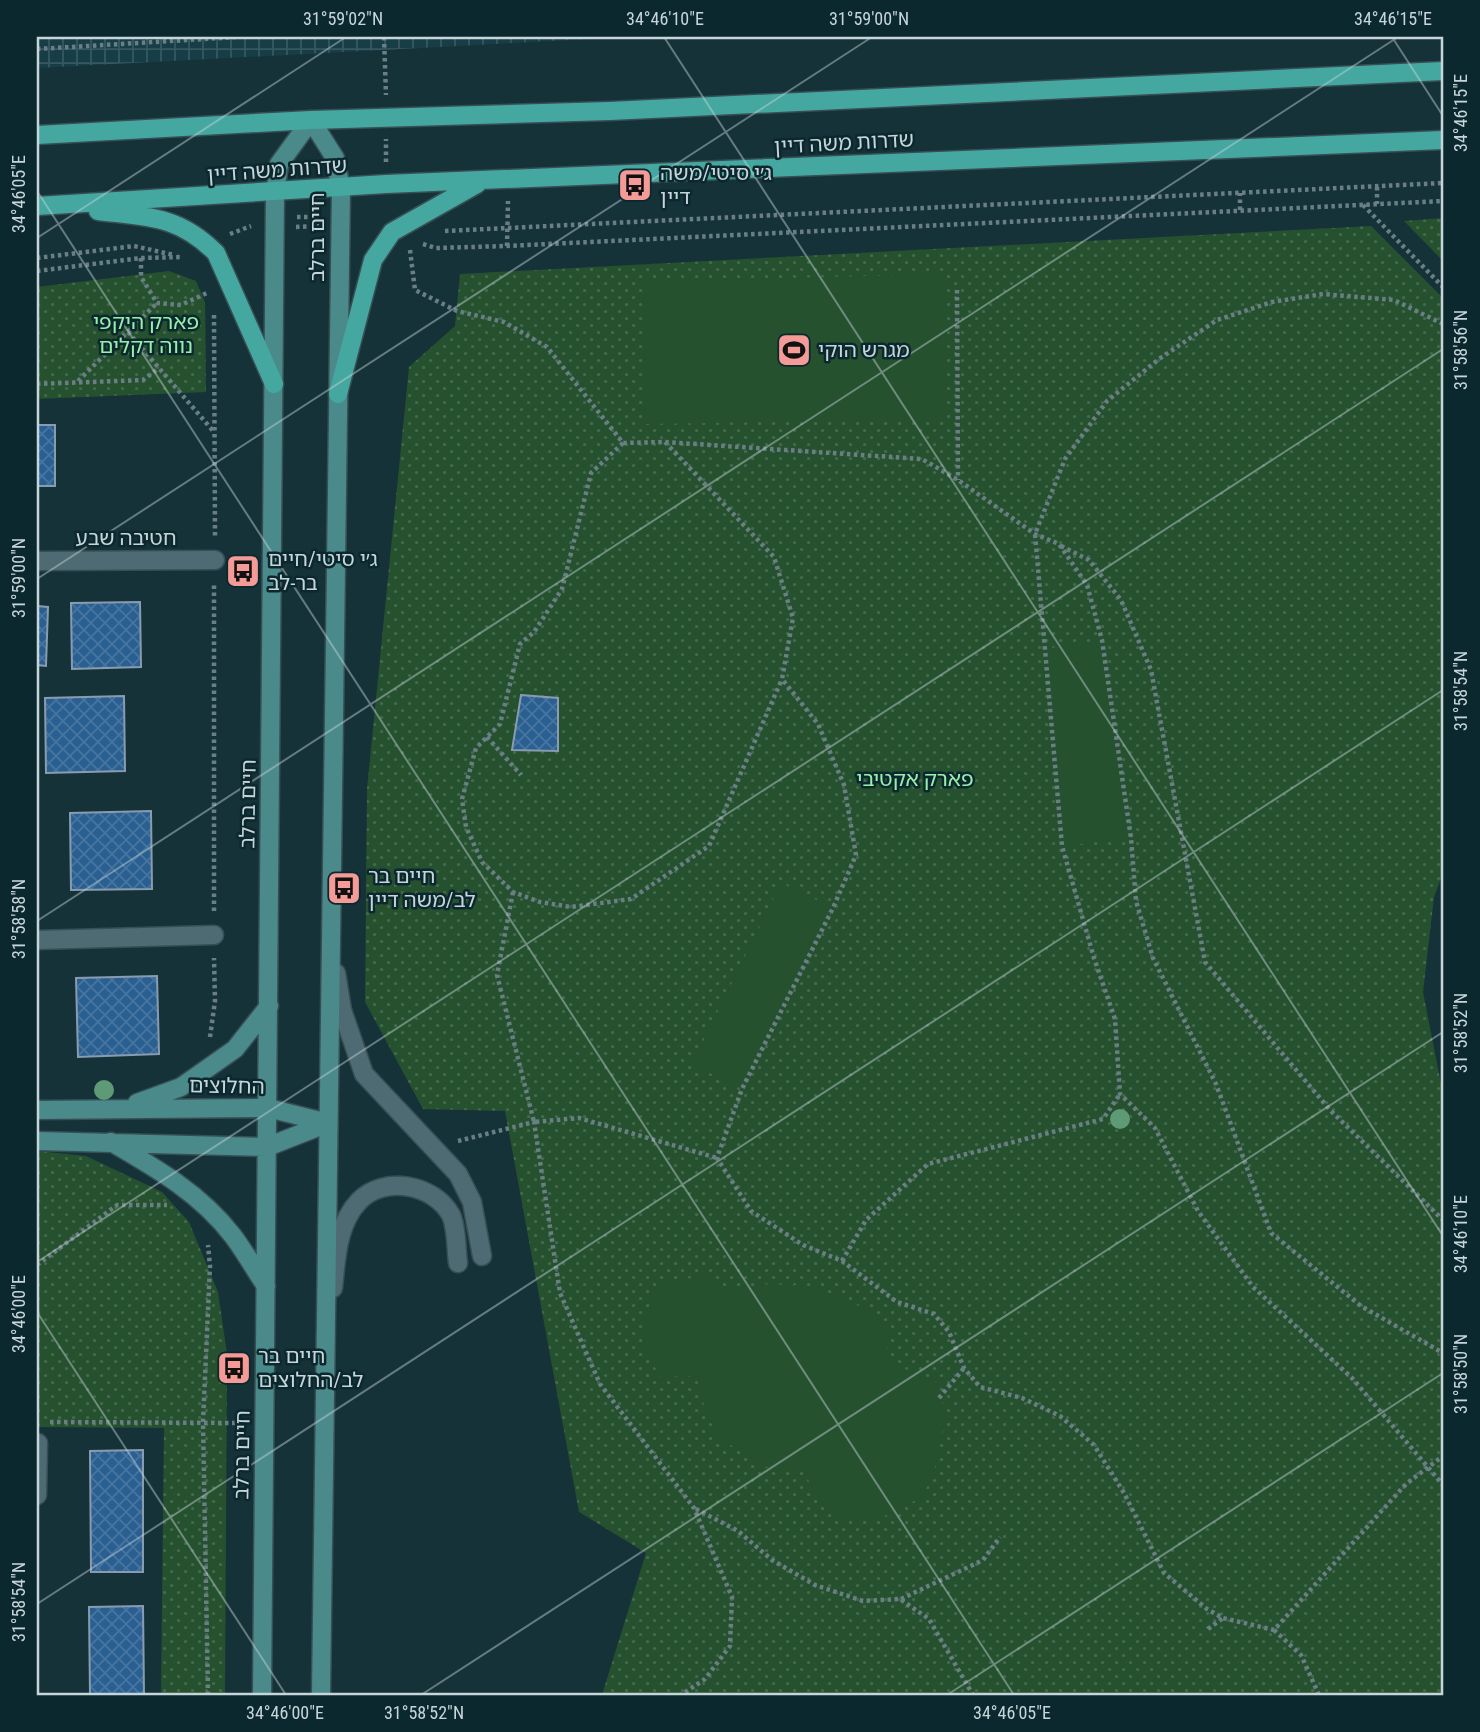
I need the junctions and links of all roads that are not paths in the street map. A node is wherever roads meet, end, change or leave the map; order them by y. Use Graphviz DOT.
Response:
graph roads {
  1 [pos="1443,71"];
  2 [pos="311,120"];
  3 [pos="37,135"];
  4 [pos="1443,140"];
  5 [pos="481,182"];
  6 [pos="341,189"];
  7 [pos="275,194"];
  8 [pos="41,206"];
  9 [pos="274,384"];
  10 [pos="338,394"];
  11 [pos="215,560"];
  12 [pos="37,561"];
  13 [pos="214,935"];
  14 [pos="37,940"];
  15 [pos="331,943"];
  16 [pos="269,1006"];
  17 [pos="123,1108"];
  18 [pos="268,1108"];
  19 [pos="37,1110"];
  20 [pos="328,1124"];
  21 [pos="37,1141"];
  22 [pos="108,1141"];
  23 [pos="267,1147"];
  24 [pos="482,1255"];
  25 [pos="458,1263"];
  26 [pos="266,1286"];
  27 [pos="325,1347"];
  28 [pos="38,1443"];
  29 [pos="37,1495"];
  30 [pos="262,1695"];
  31 [pos="321,1695"];
  1 -- 2 [label="main road, שדרות משה דיין"];
  2 -- 3 [label="main road, שדרות משה דיין"];
  2 -- 6 [label="street, חיים ברלב"];
  2 -- 7 [label="street, חיים ברלב"];
  4 -- 5 [label="main road, שדרות משה דיין"];
  5 -- 6 [label="main road, שדרות משה דיין"];
  5 -- 10 [label="main road"];
  6 -- 7 [label="main road, שדרות משה דיין"];
  6 -- 10 [label="street, חיים ברלב"];
  7 -- 8 [label="main road, שדרות משה דיין"];
  7 -- 9 [label="street, חיים ברלב"];
  8 -- 9 [label="main road"];
  9 -- 16 [label="street, חיים ברלב"];
  10 -- 15 [label="street, חיים ברלב"];
  11 -- 12 [label="street, חטיבה שבע"];
  13 -- 14 [label="street"];
  15 -- 20 [label="street, חיים ברלב"];
  15 -- 24 [label="street"];
  16 -- 17 [label="street"];
  16 -- 18 [label="street, חיים ברלב"];
  17 -- 18 [label="street, החלוצים"];
  17 -- 19 [label="street, החלוצים"];
  18 -- 20 [label="street, החלוצים"];
  18 -- 23 [label="street, חיים ברלב"];
  20 -- 23 [label="street"];
  20 -- 27 [label="street, חיים ברלב"];
  21 -- 22 [label="street"];
  22 -- 23 [label="street"];
  22 -- 26 [label="street"];
  23 -- 26 [label="street, חיים ברלב"];
  25 -- 27 [label="street"];
  26 -- 30 [label="street, חיים ברלב"];
  27 -- 31 [label="street, חיים ברלב"];
  28 -- 29 [label="street"];
}
